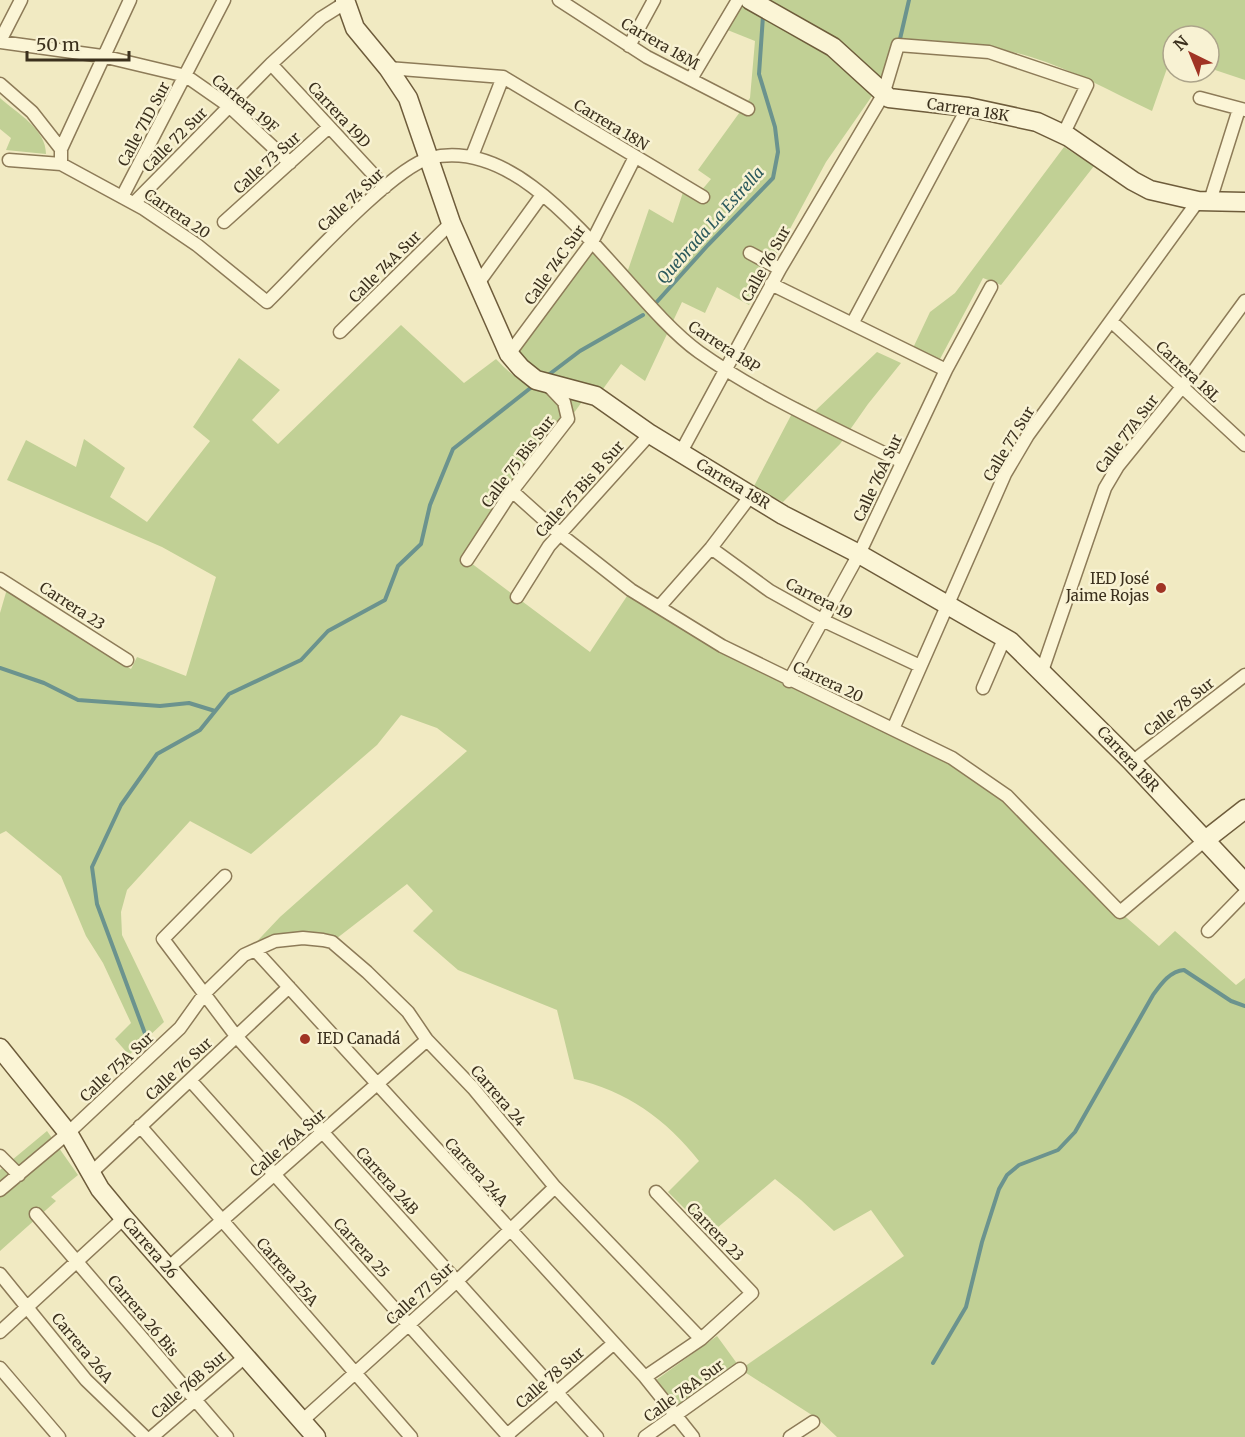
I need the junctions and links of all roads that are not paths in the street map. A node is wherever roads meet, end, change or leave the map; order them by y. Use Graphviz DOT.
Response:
graph roads {
  1 [pos="21,0"];
  2 [pos="130,0"];
  3 [pos="224,0"];
  4 [pos="559,0"];
  5 [pos="585,0"];
  6 [pos="654,0"];
  7 [pos="738,0"];
  8 [pos="750,0"];
  9 [pos="345,1"];
  10 [pos="579,11"];
  11 [pos="0,41"];
  12 [pos="629,46"];
  13 [pos="102,56"];
  14 [pos="271,64"];
  15 [pos="388,68"];
  16 [pos="186,76"];
  17 [pos="503,77"];
  18 [pos="691,79"];
  19 [pos="0,84"];
  20 [pos="883,95"];
  21 [pos="1200,98"];
  22 [pos="229,106"];
  23 [pos="968,107"];
  24 [pos="748,109"];
  25 [pos="1242,109"];
  26 [pos="330,127"];
  27 [pos="1063,135"];
  28 [pos="61,149"];
  29 [pos="472,156"];
  30 [pos="636,157"];
  31 [pos="428,159"];
  32 [pos="9,160"];
  33 [pos="290,163"];
  34 [pos="61,164"];
  35 [pos="385,187"];
  36 [pos="542,195"];
  37 [pos="703,198"];
  38 [pos="128,200"];
  39 [pos="1204,201"];
  40 [pos="1245,202"];
  41 [pos="224,222"];
  42 [pos="451,222"];
  43 [pos="592,242"];
  44 [pos="750,253"];
  45 [pos="780,268"];
  46 [pos="479,282"];
  47 [pos="771,284"];
  48 [pos="991,287"];
  49 [pos="1245,301"];
  50 [pos="267,302"];
  51 [pos="1111,321"];
  52 [pos="852,324"];
  53 [pos="340,332"];
  54 [pos="509,354"];
  55 [pos="725,368"];
  56 [pos="946,370"];
  57 [pos="546,383"];
  58 [pos="1182,387"];
  59 [pos="650,434"];
  60 [pos="1245,445"];
  61 [pos="681,452"];
  62 [pos="903,462"];
  63 [pos="512,491"];
  64 [pos="752,494"];
  65 [pos="561,535"];
  66 [pos="711,548"];
  67 [pos="859,554"];
  68 [pos="467,560"];
  69 [pos="0,579"];
  70 [pos="517,597"];
  71 [pos="946,603"];
  72 [pos="660,606"];
  73 [pos="822,620"];
  74 [pos="1005,637"];
  75 [pos="127,660"];
  76 [pos="920,666"];
  77 [pos="1042,671"];
  78 [pos="1245,675"];
  79 [pos="789,681"];
  80 [pos="983,687"];
  81 [pos="893,729"];
  82 [pos="1132,762"];
  83 [pos="1245,809"];
  84 [pos="1204,841"];
  85 [pos="225,876"];
  86 [pos="1245,884"];
  87 [pos="1245,893"];
  88 [pos="1209,931"];
  89 [pos="249,953"];
  90 [pos="289,987"];
  91 [pos="205,993"];
  92 [pos="236,1036"];
  93 [pos="427,1040"];
  94 [pos="0,1048"];
  95 [pos="190,1080"];
  96 [pos="376,1085"];
  97 [pos="140,1126"];
  98 [pos="323,1132"];
  99 [pos="68,1133"];
  100 [pos="0,1156"];
  101 [pos="91,1173"];
  102 [pos="275,1174"];
  103 [pos="19,1175"];
  104 [pos="555,1187"];
  105 [pos="0,1190"];
  106 [pos="656,1192"];
  107 [pos="36,1214"];
  108 [pos="124,1218"];
  109 [pos="222,1220"];
  110 [pos="510,1232"];
  111 [pos="77,1262"];
  112 [pos="168,1268"];
  113 [pos="0,1274"];
  114 [pos="457,1281"];
  115 [pos="28,1306"];
  116 [pos="408,1324"];
  117 [pos="0,1332"];
  118 [pos="701,1339"];
  119 [pos="613,1344"];
  120 [pos="246,1356"];
  121 [pos="0,1368"];
  122 [pos="740,1369"];
  123 [pos="355,1372"];
  124 [pos="645,1377"];
  125 [pos="557,1392"];
  126 [pos="194,1400"];
  127 [pos="675,1414"];
  128 [pos="303,1420"];
  129 [pos="813,1422"];
  130 [pos="508,1436"];
  131 [pos="59,1437"];
  132 [pos="146,1437"];
  133 [pos="152,1437"];
  134 [pos="227,1437"];
  135 [pos="316,1437"];
  136 [pos="411,1437"];
  137 [pos="597,1437"];
  138 [pos="645,1437"];
  139 [pos="693,1437"];
  140 [pos="790,1437"];
  1 -- 11 [label="street"];
  2 -- 13 [label="street"];
  3 -- 16 [label="street, Calle 71D Sur"];
  4 -- 10 [label="street, Carrera 18M"];
  5 -- 10 [label="street"];
  6 -- 12 [label="street"];
  7 -- 18 [label="street"];
  8 -- 20 [label="street, Carrera 18K"];
  9 -- 14 [label="street, Calle 72 Sur"];
  9 -- 15 [label="street, Carrera 18R"];
  10 -- 12 [label="street, Carrera 18M"];
  11 -- 13 [label="street, Carrera 19F"];
  12 -- 18 [label="street, Carrera 18M"];
  13 -- 16 [label="street, Carrera 19F"];
  13 -- 28 [label="street"];
  14 -- 22 [label="street, Calle 72 Sur"];
  14 -- 26 [label="street, Carrera 19D"];
  15 -- 17 [label="street"];
  15 -- 31 [label="street, Carrera 18R"];
  16 -- 22 [label="street, Carrera 19F"];
  16 -- 38 [label="street, Calle 71D Sur"];
  17 -- 29 [label="street"];
  17 -- 30 [label="street, Carrera 18N"];
  18 -- 24 [label="street, Carrera 18M"];
  19 -- 28 [label="street"];
  20 -- 23 [label="street, Carrera 18K"];
  20 -- 27 [label="street"];
  20 -- 45 [label="street, Calle 76 Sur"];
  21 -- 25 [label="street"];
  22 -- 33 [label="street, Carrera 19F"];
  22 -- 38 [label="street, Calle 72 Sur"];
  23 -- 27 [label="street, Carrera 18K"];
  23 -- 52 [label="street"];
  25 -- 39 [label="street, Calle 77 Sur"];
  26 -- 33 [label="street, Calle 73 Sur"];
  26 -- 35 [label="street, Carrera 19D"];
  27 -- 39 [label="street, Carrera 18K"];
  28 -- 34 [label="street"];
  29 -- 31 [label="street, Calle 74 Sur"];
  29 -- 36 [label="street, Carrera 18P"];
  30 -- 37 [label="street, Carrera 18N"];
  30 -- 43 [label="street, Calle 74C Sur"];
  31 -- 35 [label="street, Calle 74 Sur"];
  31 -- 42 [label="street, Carrera 18R"];
  32 -- 34 [label="street, Carrera 20"];
  33 -- 41 [label="street, Calle 73 Sur"];
  34 -- 38 [label="street, Carrera 20"];
  35 -- 50 [label="street, Calle 74 Sur"];
  36 -- 43 [label="street, Carrera 18P"];
  36 -- 46 [label="street"];
  38 -- 50 [label="street, Carrera 20"];
  39 -- 40 [label="street, Carrera 18K"];
  39 -- 51 [label="street, Calle 77 Sur"];
  42 -- 46 [label="street, Carrera 18R"];
  42 -- 53 [label="street, Calle 74A Sur"];
  43 -- 54 [label="street, Calle 74C Sur"];
  43 -- 55 [label="street, Carrera 18P"];
  44 -- 45 [label="street"];
  45 -- 47 [label="street, Calle 76 Sur"];
  46 -- 54 [label="street, Carrera 18R"];
  47 -- 52 [label="street"];
  47 -- 55 [label="street, Calle 76 Sur"];
  48 -- 56 [label="street, Calle 76A Sur"];
  49 -- 58 [label="street, Calle 77A Sur"];
  51 -- 58 [label="street, Carrera 18L"];
  51 -- 71 [label="street, Calle 77 Sur"];
  52 -- 56 [label="street"];
  54 -- 57 [label="street, Carrera 18R"];
  55 -- 61 [label="street, Calle 76 Sur"];
  55 -- 62 [label="street, Carrera 18P"];
  56 -- 62 [label="street, Calle 76A Sur"];
  57 -- 59 [label="street, Carrera 18R"];
  57 -- 63 [label="street, Calle 75 Bis Sur"];
  58 -- 60 [label="street, Carrera 18L"];
  58 -- 77 [label="street, Calle 77A Sur"];
  59 -- 61 [label="street, Carrera 18R"];
  59 -- 65 [label="street, Calle 75 Bis B Sur"];
  61 -- 64 [label="street, Carrera 18R"];
  62 -- 67 [label="street, Calle 76A Sur"];
  63 -- 65 [label="street, Carrera 20"];
  63 -- 68 [label="street, Calle 75 Bis Sur"];
  64 -- 66 [label="street"];
  64 -- 67 [label="street, Carrera 18R"];
  65 -- 70 [label="street, Calle 75 Bis B Sur"];
  65 -- 72 [label="street, Carrera 20"];
  66 -- 72 [label="street"];
  66 -- 73 [label="street, Carrera 19"];
  67 -- 71 [label="street, Carrera 18R"];
  67 -- 73 [label="street, Calle 76A Sur"];
  69 -- 75 [label="street, Carrera 23"];
  71 -- 74 [label="street, Carrera 18R"];
  71 -- 76 [label="street, Calle 77 Sur"];
  72 -- 79 [label="street, Carrera 20"];
  73 -- 76 [label="street, Carrera 19"];
  73 -- 79 [label="street, Calle 76A Sur"];
  74 -- 77 [label="street, Carrera 18R"];
  74 -- 80 [label="street"];
  76 -- 81 [label="street, Calle 77 Sur"];
  77 -- 82 [label="street, Carrera 18R"];
  78 -- 82 [label="street, Calle 78 Sur"];
  79 -- 81 [label="street, Carrera 20"];
  81 -- 84 [label="street, Carrera 20"];
  82 -- 84 [label="street, Carrera 18R"];
  83 -- 84 [label="street"];
  84 -- 86 [label="street, Carrera 18R"];
  85 -- 91 [label="street, Carrera 24B"];
  87 -- 88 [label="street"];
  89 -- 90 [label="street, Carrera 24A"];
  89 -- 91 [label="street, Calle 75A Sur"];
  89 -- 93 [label="street, Carrera 24"];
  90 -- 92 [label="street, Calle 76 Sur"];
  90 -- 96 [label="street, Carrera 24A"];
  91 -- 92 [label="street, Carrera 24B"];
  91 -- 99 [label="street, Calle 75A Sur"];
  92 -- 95 [label="street, Calle 76 Sur"];
  92 -- 98 [label="street, Carrera 24B"];
  93 -- 96 [label="street, Calle 76A Sur"];
  93 -- 104 [label="street, Carrera 24"];
  94 -- 99 [label="street, Carrera 26"];
  95 -- 97 [label="street, Calle 76 Sur"];
  95 -- 102 [label="street, Carrera 25"];
  96 -- 98 [label="street, Calle 76A Sur"];
  96 -- 110 [label="street, Carrera 24A"];
  97 -- 101 [label="street, Calle 76 Sur"];
  97 -- 109 [label="street, Carrera 25A"];
  98 -- 102 [label="street, Calle 76A Sur"];
  98 -- 114 [label="street, Carrera 24B"];
  99 -- 101 [label="street, Carrera 26"];
  99 -- 103 [label="street, Calle 75A Sur"];
  100 -- 103 [label="street"];
  101 -- 108 [label="street, Carrera 26"];
  102 -- 109 [label="street, Calle 76A Sur"];
  102 -- 116 [label="street, Carrera 25"];
  103 -- 105 [label="street, Calle 75A Sur"];
  104 -- 110 [label="street, Calle 77 Sur"];
  104 -- 118 [label="street, Carrera 24"];
  106 -- 118 [label="street, Carrera 23"];
  107 -- 111 [label="street, Carrera 26 Bis"];
  108 -- 111 [label="street"];
  108 -- 112 [label="street, Carrera 26"];
  109 -- 112 [label="street, Calle 76A Sur"];
  109 -- 123 [label="street, Carrera 25A"];
  110 -- 114 [label="street, Calle 77 Sur"];
  110 -- 119 [label="street, Carrera 24A"];
  111 -- 115 [label="street"];
  111 -- 126 [label="street, Carrera 26 Bis"];
  112 -- 120 [label="street, Carrera 26"];
  113 -- 115 [label="street, Carrera 26A"];
  114 -- 116 [label="street, Calle 77 Sur"];
  114 -- 125 [label="street, Carrera 24B"];
  115 -- 117 [label="street"];
  115 -- 132 [label="street, Carrera 26A"];
  116 -- 123 [label="street, Calle 77 Sur"];
  116 -- 130 [label="street, Carrera 25"];
  118 -- 124 [label="street"];
  119 -- 124 [label="street, Carrera 24A"];
  119 -- 125 [label="street, Calle 78 Sur"];
  120 -- 126 [label="street, Calle 76B Sur"];
  120 -- 128 [label="street, Carrera 26"];
  121 -- 131 [label="street"];
  122 -- 127 [label="street, Calle 78A Sur"];
  123 -- 128 [label="street, Calle 77 Sur"];
  123 -- 136 [label="street, Carrera 25A"];
  124 -- 127 [label="street, Carrera 24A"];
  125 -- 130 [label="street, Calle 78 Sur"];
  125 -- 137 [label="street, Carrera 24B"];
  126 -- 133 [label="street, Calle 76B Sur"];
  126 -- 134 [label="street, Carrera 26 Bis"];
  127 -- 138 [label="street, Calle 78A Sur"];
  127 -- 139 [label="street, Carrera 24A"];
  128 -- 135 [label="street, Carrera 26"];
  129 -- 140 [label="street"];
}
